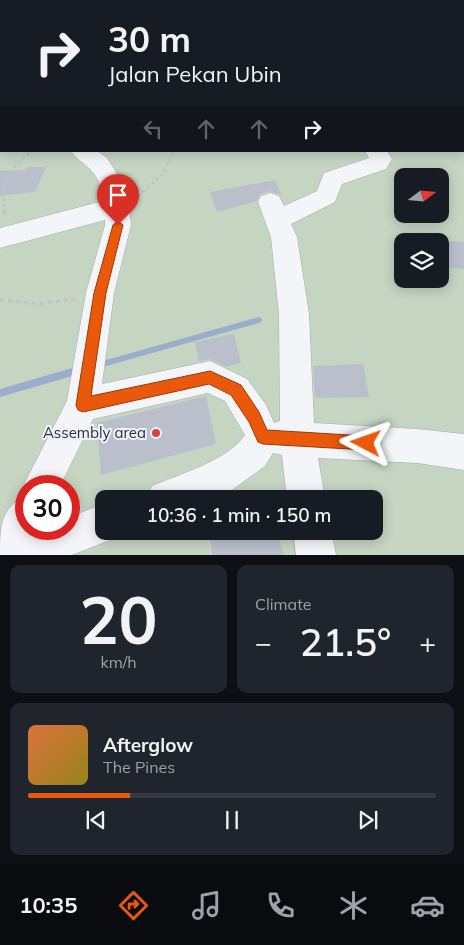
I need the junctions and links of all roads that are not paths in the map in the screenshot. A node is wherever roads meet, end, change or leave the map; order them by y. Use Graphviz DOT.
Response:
graph roads {
  1 [pos="83,152"];
  2 [pos="377,152"];
  3 [pos="117,207"];
  4 [pos="3,238"];
  5 [pos="83,405"];
  6 [pos="280,438"];
  7 [pos="464,452"];
  8 [pos="47,475"];
  9 [pos="188,490"];
  10 [pos="302,490"];
  11 [pos="95,527"];
  12 [pos="15,537"];
  13 [pos="314,540"];
  14 [pos="6,555"];
  15 [pos="22,555"];
  16 [pos="316,555"];
  1 -- 3 [label="street"];
  2 -- 6 [label="street"];
  3 -- 4 [label="street"];
  3 -- 5 [label="street"];
  5 -- 6 [label="street"];
  5 -- 8 [label="street"];
  6 -- 7 [label="street"];
  6 -- 9 [label="street"];
  6 -- 10 [label="street"];
  11 -- 15 [label="street"];
  12 -- 14 [label="street"];
  13 -- 16 [label="street"];
}
